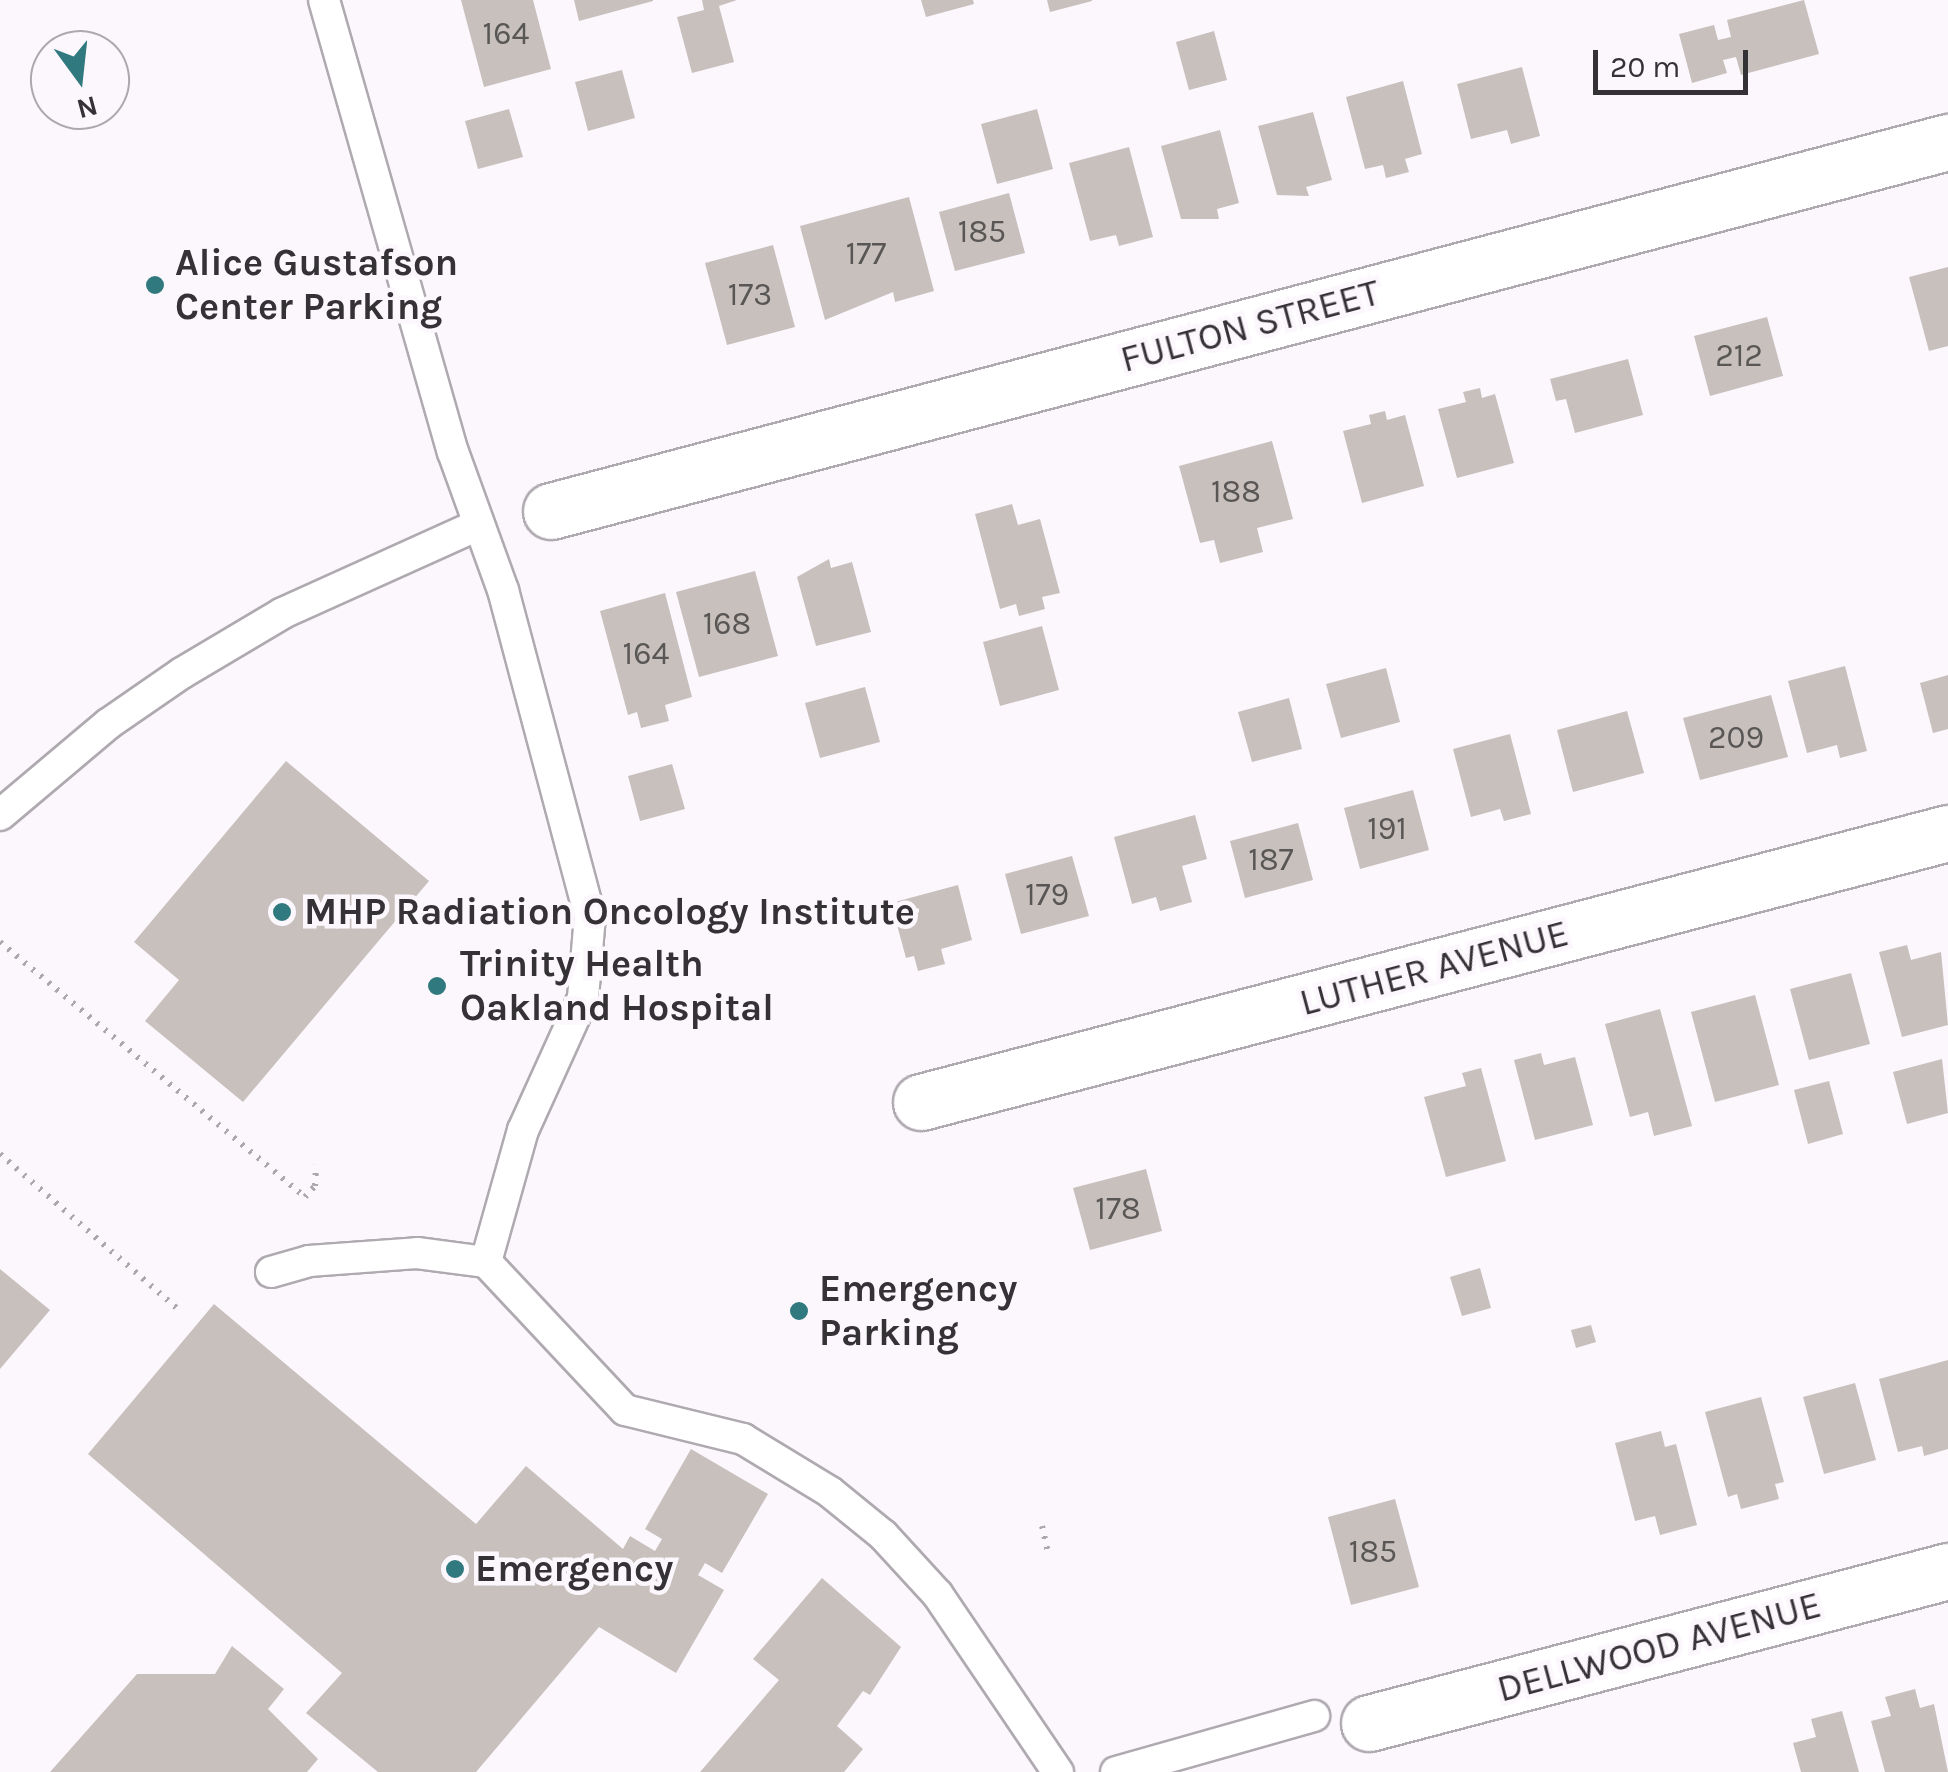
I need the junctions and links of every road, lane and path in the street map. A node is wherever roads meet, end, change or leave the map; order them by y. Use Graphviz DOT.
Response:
graph roads {
  1 [pos="324,0"];
  2 [pos="1948,142"];
  3 [pos="552,510"];
  4 [pos="478,525"];
  5 [pos="0,814"];
  6 [pos="1948,833"];
  7 [pos="0,942"];
  8 [pos="921,1102"];
  9 [pos="0,1154"];
  10 [pos="316,1164"];
  11 [pos="486,1262"];
  12 [pos="270,1272"];
  13 [pos="180,1312"];
  14 [pos="1042,1526"];
  15 [pos="1048,1551"];
  16 [pos="1948,1571"];
  17 [pos="1314,1716"];
  18 [pos="1369,1723"];
  19 [pos="1058,1772"];
  20 [pos="1116,1772"];
  1 -- 4 [label="lane"];
  2 -- 3 [label="street, FULTON STREET"];
  4 -- 5 [label="lane"];
  4 -- 11 [label="lane"];
  6 -- 8 [label="street, LUTHER AVENUE"];
  7 -- 10 [label="path"];
  9 -- 13 [label="path"];
  11 -- 12 [label="lane"];
  11 -- 19 [label="lane"];
  14 -- 15 [label="path"];
  16 -- 18 [label="street, DELLWOOD AVENUE"];
  17 -- 20 [label="lane"];
}
